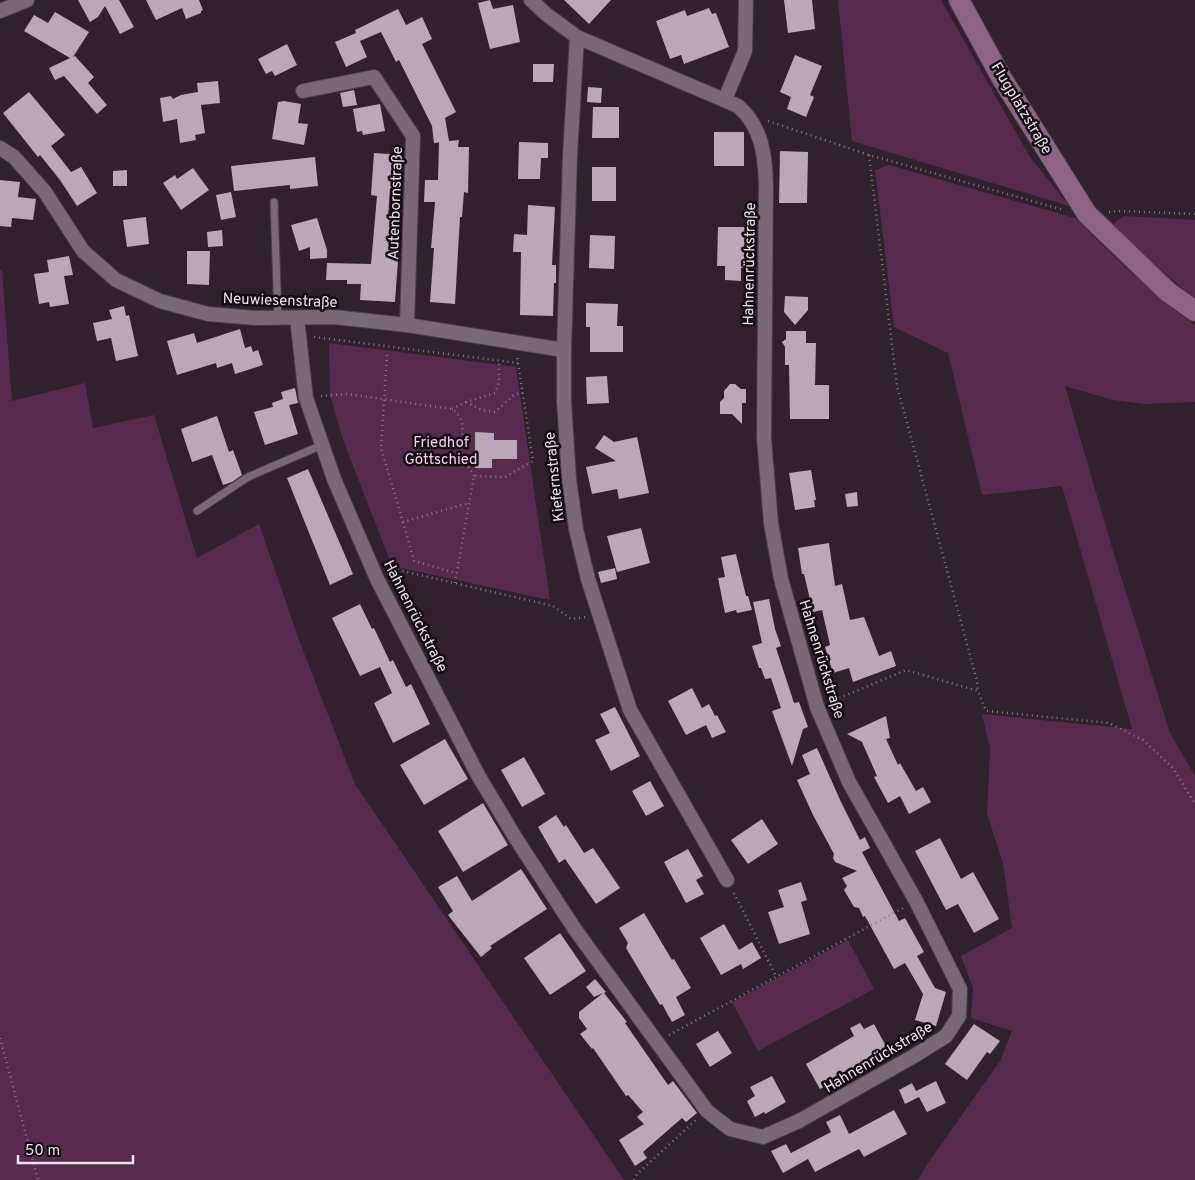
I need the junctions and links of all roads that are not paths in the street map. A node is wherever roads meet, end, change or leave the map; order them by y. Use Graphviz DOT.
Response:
graph roads {
  1 [pos="27,0"];
  2 [pos="531,0"];
  3 [pos="746,0"];
  4 [pos="959,0"];
  5 [pos="0,11"];
  6 [pos="577,37"];
  7 [pos="303,91"];
  8 [pos="725,99"];
  9 [pos="0,148"];
  10 [pos="274,202"];
  11 [pos="1195,311"];
  12 [pos="278,318"];
  13 [pos="297,318"];
  14 [pos="407,325"];
  15 [pos="564,350"];
  16 [pos="322,445"];
  17 [pos="198,511"];
  18 [pos="727,880"];
  1 -- 5 [label="street"];
  2 -- 6 [label="street, Hahnenrückstraße"];
  3 -- 8 [label="street"];
  4 -- 11 [label="street, Flugplatzstraße"];
  6 -- 8 [label="street, Hahnenrückstraße"];
  6 -- 15 [label="street, Kiefernstraße"];
  7 -- 14 [label="street, Autenbornstraße"];
  8 -- 16 [label="street, Hahnenrückstraße"];
  9 -- 12 [label="street, Neuwiesenstraße"];
  10 -- 12 [label="lane"];
  12 -- 13 [label="street, Neuwiesenstraße"];
  13 -- 14 [label="street, Neuwiesenstraße"];
  13 -- 16 [label="street, Hahnenrückstraße"];
  14 -- 15 [label="street, Neuwiesenstraße"];
  15 -- 18 [label="street, Kiefernstraße"];
  16 -- 17 [label="lane"];
}
